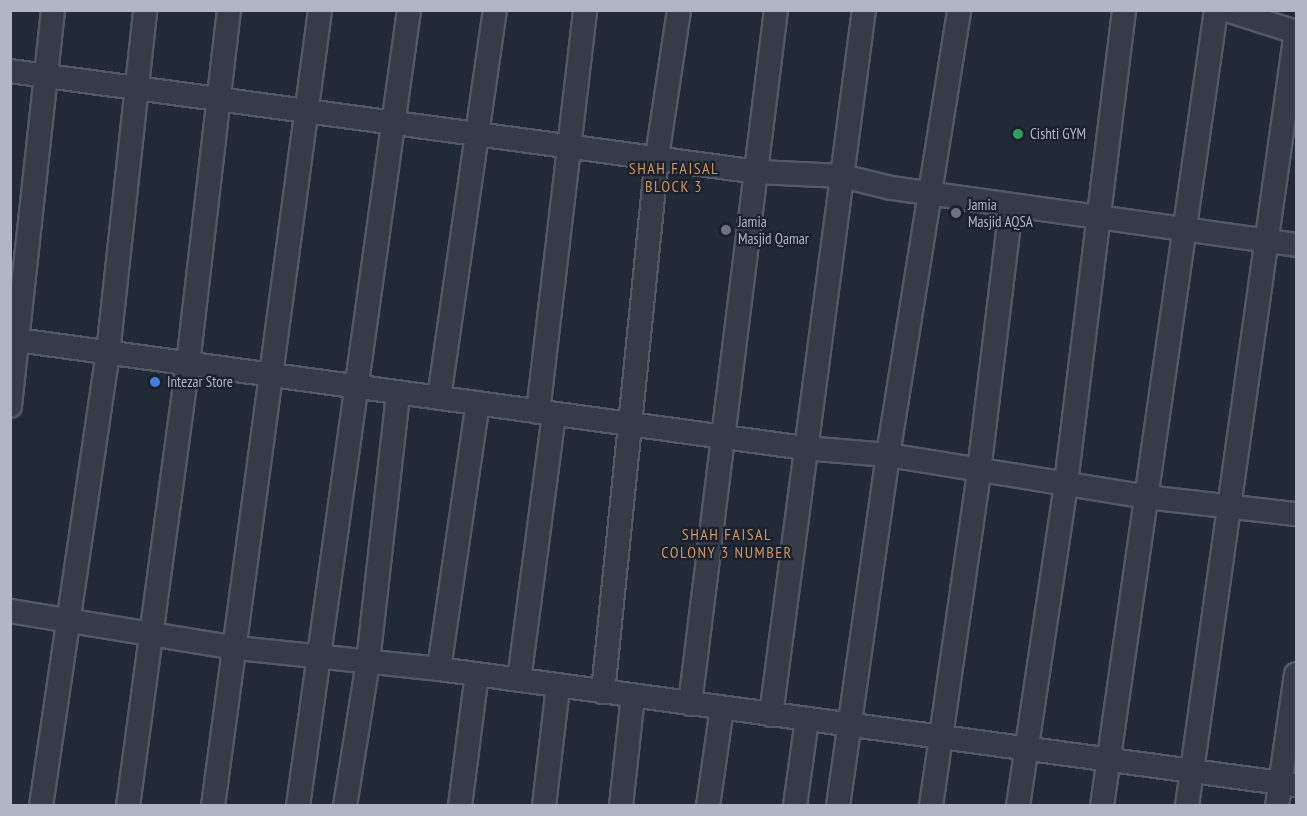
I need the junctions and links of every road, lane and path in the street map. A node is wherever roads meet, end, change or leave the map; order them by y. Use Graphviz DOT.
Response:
graph roads {
  1 [pos="53,10"];
  2 [pos="145,10"];
  3 [pos="230,10"];
  4 [pos="320,10"];
  5 [pos="409,10"];
  6 [pos="495,10"];
  7 [pos="585,10"];
  8 [pos="678,10"];
  9 [pos="776,10"];
  10 [pos="864,10"];
  11 [pos="959,10"];
  12 [pos="1124,10"];
  13 [pos="1216,10"];
  14 [pos="1227,10"];
  15 [pos="1296,32"];
  16 [pos="10,71"];
  17 [pos="46,76"];
  18 [pos="137,88"];
  19 [pos="219,98"];
  20 [pos="306,109"];
  21 [pos="396,122"];
  22 [pos="479,133"];
  23 [pos="569,145"];
  24 [pos="657,157"];
  25 [pos="758,172"];
  26 [pos="842,176"];
  27 [pos="928,193"];
  28 [pos="1011,205"];
  29 [pos="1098,219"];
  30 [pos="1184,229"];
  31 [pos="1266,240"];
  32 [pos="1296,244"];
  33 [pos="15,340"];
  34 [pos="108,353"];
  35 [pos="188,364"];
  36 [pos="273,375"];
  37 [pos="356,388"];
  38 [pos="398,393"];
  39 [pos="439,398"];
  40 [pos="478,403"];
  41 [pos="10,406"];
  42 [pos="546,413"];
  43 [pos="630,423"];
  44 [pos="724,437"];
  45 [pos="805,448"];
  46 [pos="888,455"];
  47 [pos="979,471"];
  48 [pos="1066,483"];
  49 [pos="1146,497"];
  50 [pos="1227,504"];
  51 [pos="1296,514"];
  52 [pos="10,611"];
  53 [pos="67,620"];
  54 [pos="153,631"];
  55 [pos="237,648"];
  56 [pos="318,654"];
  57 [pos="368,662"];
  58 [pos="439,669"];
  59 [pos="1296,674"];
  60 [pos="477,675"];
  61 [pos="519,680"];
  62 [pos="558,686"];
  63 [pos="603,692"];
  64 [pos="633,696"];
  65 [pos="690,704"];
  66 [pos="722,708"];
  67 [pos="771,714"];
  68 [pos="807,719"];
  69 [pos="850,725"];
  70 [pos="941,737"];
  71 [pos="1027,749"];
  72 [pos="1109,759"];
  73 [pos="1193,768"];
  74 [pos="1289,784"];
  75 [pos="41,806"];
  76 [pos="128,806"];
  77 [pos="213,806"];
  78 [pos="298,806"];
  79 [pos="345,806"];
  80 [pos="460,806"];
  81 [pos="544,806"];
  82 [pos="621,806"];
  83 [pos="708,806"];
  84 [pos="795,806"];
  85 [pos="838,806"];
  86 [pos="931,806"];
  87 [pos="1018,806"];
  88 [pos="1102,806"];
  89 [pos="1188,806"];
  90 [pos="1278,806"];
  1 -- 17 [label="street"];
  2 -- 18 [label="street"];
  3 -- 19 [label="street"];
  4 -- 20 [label="street"];
  5 -- 21 [label="street"];
  6 -- 22 [label="street"];
  7 -- 23 [label="street"];
  8 -- 24 [label="street"];
  9 -- 25 [label="street"];
  10 -- 26 [label="street"];
  11 -- 27 [label="street"];
  12 -- 29 [label="street"];
  13 -- 30 [label="street"];
  14 -- 15 [label="street"];
  15 -- 31 [label="street"];
  16 -- 17 [label="street"];
  17 -- 18 [label="street"];
  17 -- 33 [label="street"];
  18 -- 19 [label="street"];
  18 -- 34 [label="street"];
  19 -- 20 [label="street"];
  19 -- 35 [label="street"];
  20 -- 21 [label="street"];
  20 -- 36 [label="street"];
  21 -- 22 [label="street"];
  21 -- 37 [label="street"];
  22 -- 23 [label="street"];
  22 -- 39 [label="street"];
  23 -- 24 [label="street"];
  23 -- 42 [label="street"];
  24 -- 25 [label="street"];
  24 -- 43 [label="street"];
  25 -- 26 [label="street"];
  25 -- 44 [label="street"];
  26 -- 27 [label="street"];
  26 -- 45 [label="street"];
  27 -- 28 [label="street"];
  27 -- 46 [label="street"];
  28 -- 29 [label="street"];
  28 -- 47 [label="street"];
  29 -- 30 [label="street"];
  29 -- 48 [label="street"];
  30 -- 31 [label="street"];
  30 -- 49 [label="street"];
  31 -- 32 [label="street"];
  31 -- 50 [label="street"];
  33 -- 34 [label="street"];
  33 -- 41 [label="street"];
  34 -- 35 [label="street"];
  34 -- 53 [label="street"];
  35 -- 36 [label="street"];
  35 -- 54 [label="street"];
  36 -- 37 [label="street"];
  36 -- 55 [label="street"];
  37 -- 38 [label="street"];
  37 -- 56 [label="street"];
  38 -- 39 [label="street"];
  38 -- 57 [label="street"];
  39 -- 40 [label="street"];
  40 -- 42 [label="street"];
  40 -- 58 [label="street"];
  42 -- 43 [label="street"];
  42 -- 61 [label="street"];
  43 -- 44 [label="street"];
  43 -- 63 [label="street"];
  44 -- 45 [label="street"];
  44 -- 65 [label="street"];
  45 -- 46 [label="street"];
  45 -- 67 [label="street"];
  46 -- 47 [label="street"];
  46 -- 69 [label="street"];
  47 -- 48 [label="street"];
  47 -- 70 [label="street"];
  48 -- 49 [label="street"];
  48 -- 71 [label="street"];
  49 -- 50 [label="street"];
  49 -- 72 [label="street"];
  50 -- 51 [label="street"];
  50 -- 73 [label="street"];
  52 -- 53 [label="street"];
  53 -- 54 [label="street"];
  53 -- 75 [label="street"];
  54 -- 55 [label="street"];
  54 -- 76 [label="street"];
  55 -- 56 [label="street"];
  55 -- 77 [label="street"];
  56 -- 57 [label="street"];
  56 -- 78 [label="street"];
  57 -- 58 [label="street"];
  57 -- 79 [label="street"];
  58 -- 60 [label="street"];
  59 -- 74 [label="street"];
  60 -- 61 [label="street"];
  60 -- 80 [label="street"];
  61 -- 62 [label="street"];
  62 -- 63 [label="street"];
  62 -- 81 [label="street"];
  63 -- 64 [label="street"];
  64 -- 65 [label="street"];
  64 -- 82 [label="street"];
  65 -- 66 [label="street"];
  66 -- 67 [label="street"];
  66 -- 83 [label="street"];
  67 -- 68 [label="street"];
  68 -- 69 [label="street"];
  68 -- 84 [label="street"];
  69 -- 70 [label="street"];
  69 -- 85 [label="street"];
  70 -- 71 [label="street"];
  70 -- 86 [label="street"];
  71 -- 72 [label="street"];
  71 -- 87 [label="street"];
  72 -- 73 [label="street"];
  72 -- 88 [label="street"];
  73 -- 74 [label="street"];
  73 -- 89 [label="street"];
  74 -- 90 [label="street"];
}
